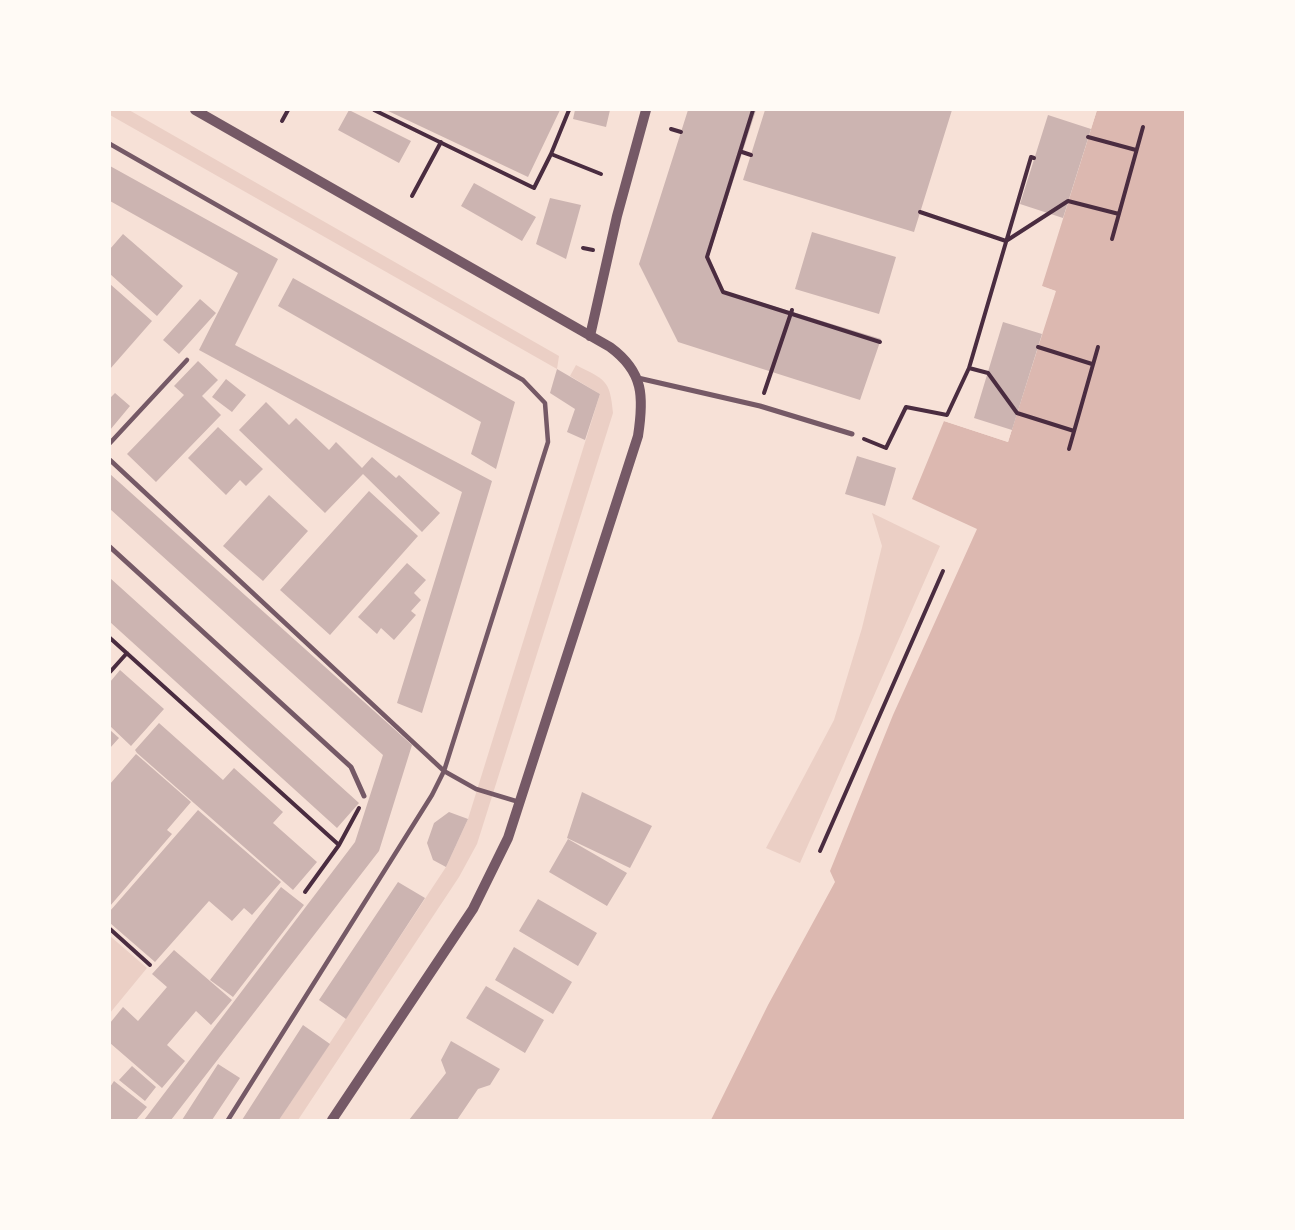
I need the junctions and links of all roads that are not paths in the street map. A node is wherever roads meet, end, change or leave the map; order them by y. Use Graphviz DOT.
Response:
graph roads {
  1 [pos="195,110"];
  2 [pos="646,110"];
  3 [pos="110,144"];
  4 [pos="590,336"];
  5 [pos="187,360"];
  6 [pos="638,378"];
  7 [pos="852,434"];
  8 [pos="110,443"];
  9 [pos="110,460"];
  10 [pos="110,547"];
  11 [pos="444,771"];
  12 [pos="364,796"];
  13 [pos="522,803"];
  14 [pos="228,1120"];
  15 [pos="332,1120"];
  1 -- 4 [label="street"];
  2 -- 4 [label="street"];
  3 -- 11 [label="lane"];
  4 -- 6 [label="street"];
  5 -- 8 [label="lane"];
  6 -- 7 [label="street"];
  6 -- 13 [label="street"];
  9 -- 11 [label="lane"];
  10 -- 12 [label="street"];
  11 -- 13 [label="lane"];
  11 -- 14 [label="lane"];
  13 -- 15 [label="street"];
}
